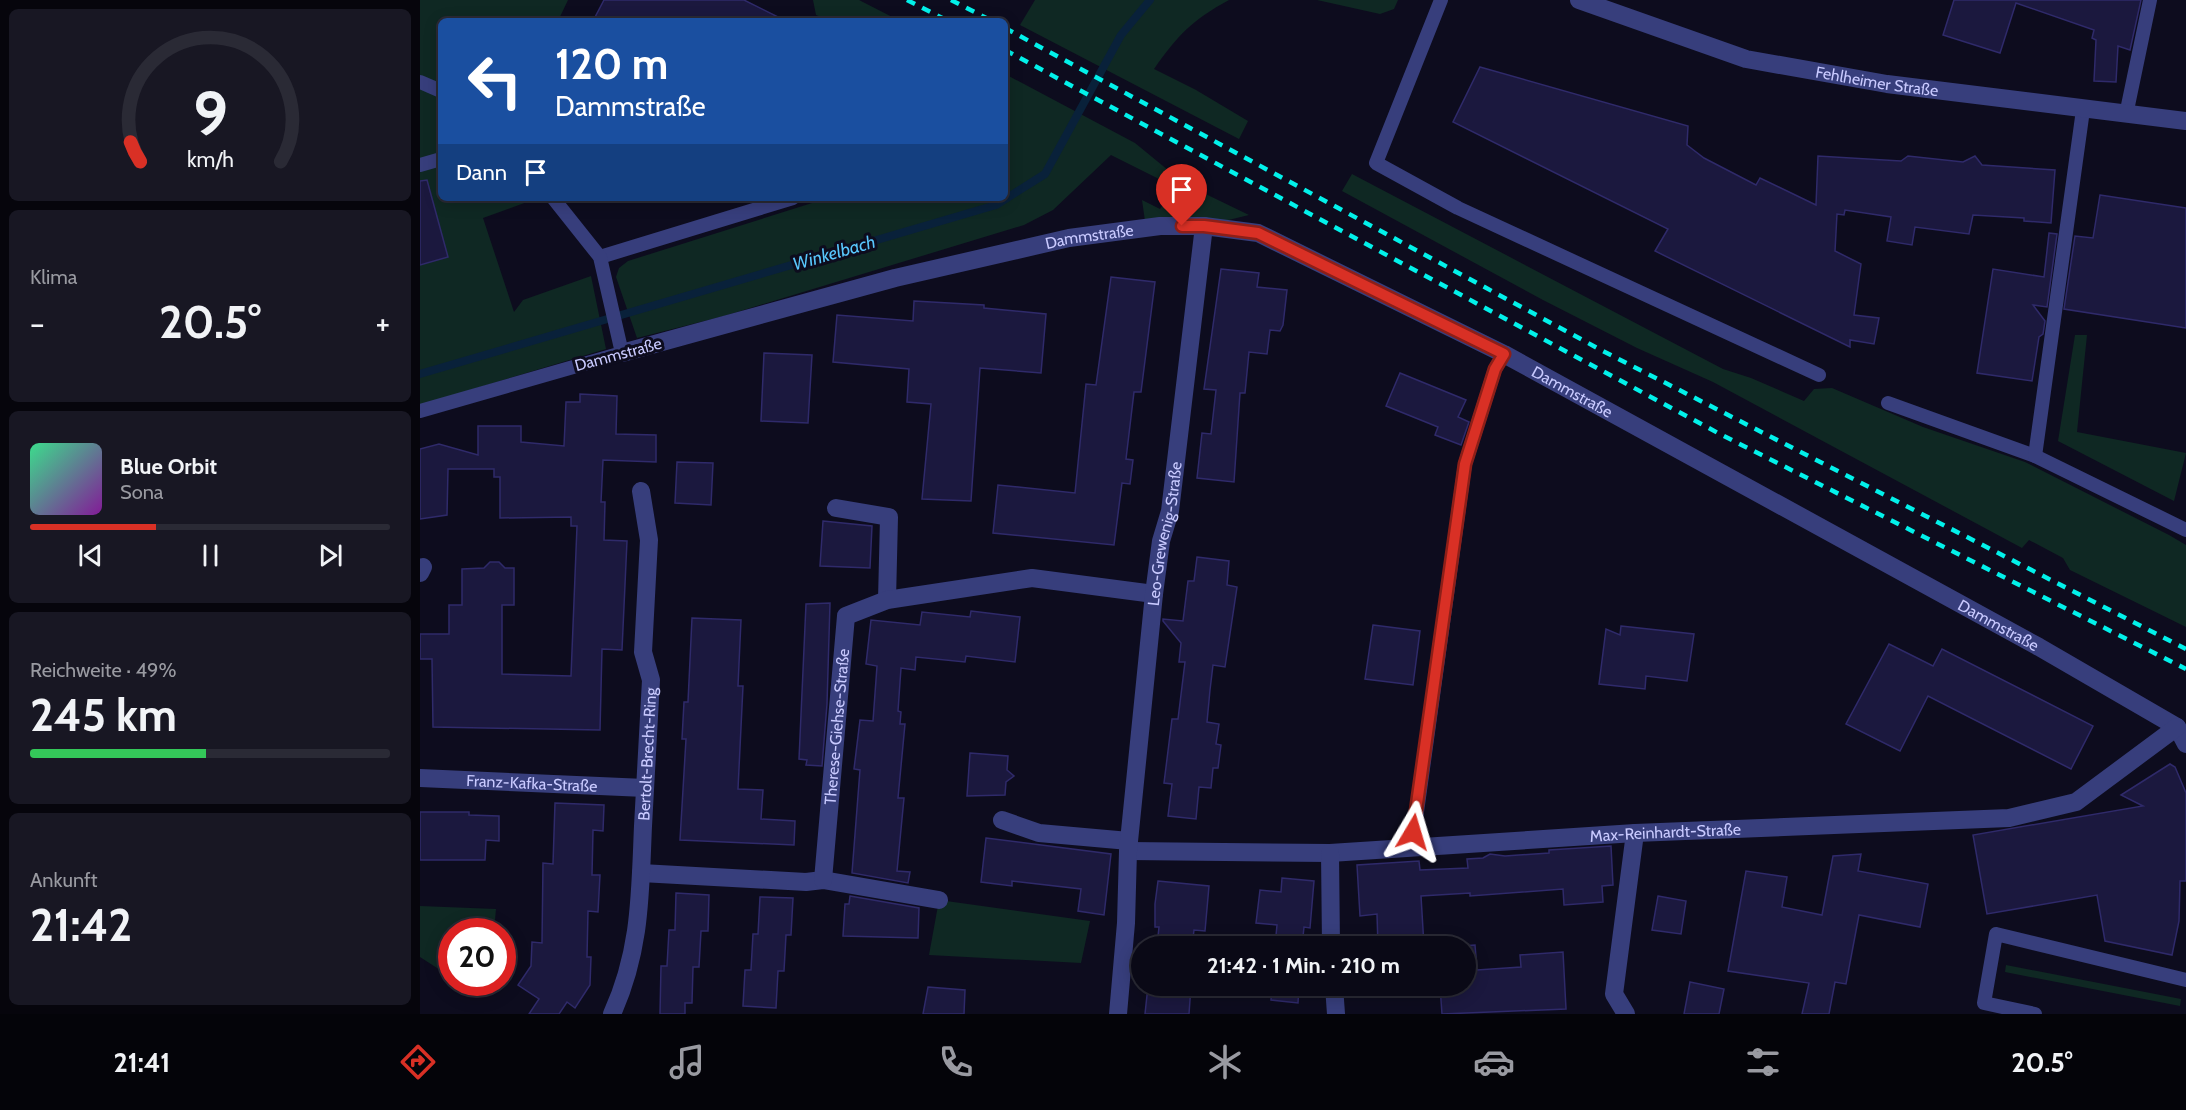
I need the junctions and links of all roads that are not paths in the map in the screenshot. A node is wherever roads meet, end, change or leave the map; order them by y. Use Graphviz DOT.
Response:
graph roads {
  1 [pos="1441,0"];
  2 [pos="1579,0"];
  3 [pos="2150,0"];
  4 [pos="420,82"];
  5 [pos="438,90"];
  6 [pos="2083,110"];
  7 [pos="2126,115"];
  8 [pos="2186,121"];
  9 [pos="438,160"];
  10 [pos="420,165"];
  11 [pos="555,201"];
  12 [pos="783,201"];
  13 [pos="1204,226"];
  14 [pos="600,256"];
  15 [pos="621,347"];
  16 [pos="1504,354"];
  17 [pos="1819,375"];
  18 [pos="1888,403"];
  19 [pos="420,411"];
  20 [pos="2035,456"];
  21 [pos="641,491"];
  22 [pos="836,508"];
  23 [pos="2186,530"];
  24 [pos="1154,594"];
  25 [pos="887,600"];
  26 [pos="2177,727"];
  27 [pos="2186,744"];
  28 [pos="420,778"];
  29 [pos="645,788"];
  30 [pos="1002,820"];
  31 [pos="1635,833"];
  32 [pos="1128,846"];
  33 [pos="1412,848"];
  34 [pos="1330,854"];
  35 [pos="641,873"];
  36 [pos="823,880"];
  37 [pos="939,900"];
  38 [pos="1331,936"];
  39 [pos="2186,980"];
  40 [pos="1335,996"];
  41 [pos="612,1014"];
  42 [pos="1119,1014"];
  43 [pos="1336,1014"];
  44 [pos="1626,1014"];
  45 [pos="2035,1014"];
  1 -- 17 [label="lane"];
  2 -- 6 [label="street, Fehlheimer Straße"];
  3 -- 7 [label="lane"];
  4 -- 5 [label="lane"];
  6 -- 7 [label="street, Fehlheimer Straße"];
  6 -- 20 [label="lane"];
  7 -- 8 [label="street, Fehlheimer Straße"];
  9 -- 10 [label="lane"];
  11 -- 14 [label="lane"];
  12 -- 14 [label="lane"];
  13 -- 15 [label="street, Dammstraße"];
  13 -- 16 [label="street, Dammstraße"];
  13 -- 24 [label="street, Leo-Grewenig-Straße"];
  14 -- 15 [label="lane"];
  15 -- 19 [label="lane, Dammstraße"];
  16 -- 26 [label="street, Dammstraße"];
  16 -- 33 [label="lane"];
  18 -- 20 [label="lane"];
  20 -- 23 [label="lane"];
  21 -- 29 [label="street, Bertolt-Brecht-Ring"];
  22 -- 25 [label="street"];
  24 -- 25 [label="street, Therese-Giehse-Straße"];
  24 -- 32 [label="street, Leo-Grewenig-Straße"];
  25 -- 36 [label="street, Therese-Giehse-Straße"];
  26 -- 27 [label="street"];
  26 -- 31 [label="street, Max-Reinhardt-Straße"];
  28 -- 29 [label="street, Franz-Kafka-Straße"];
  29 -- 35 [label="street, Bertolt-Brecht-Ring"];
  30 -- 32 [label="street"];
  31 -- 33 [label="street, Max-Reinhardt-Straße"];
  31 -- 44 [label="street"];
  32 -- 34 [label="street, Max-Reinhardt-Straße"];
  32 -- 42 [label="street, Leo-Grewenig-Straße"];
  33 -- 34 [label="street, Max-Reinhardt-Straße"];
  34 -- 38 [label="street"];
  35 -- 36 [label="street"];
  35 -- 41 [label="street, Bertolt-Brecht-Ring"];
  36 -- 37 [label="street"];
  39 -- 45 [label="lane"];
  40 -- 43 [label="street"];
}
